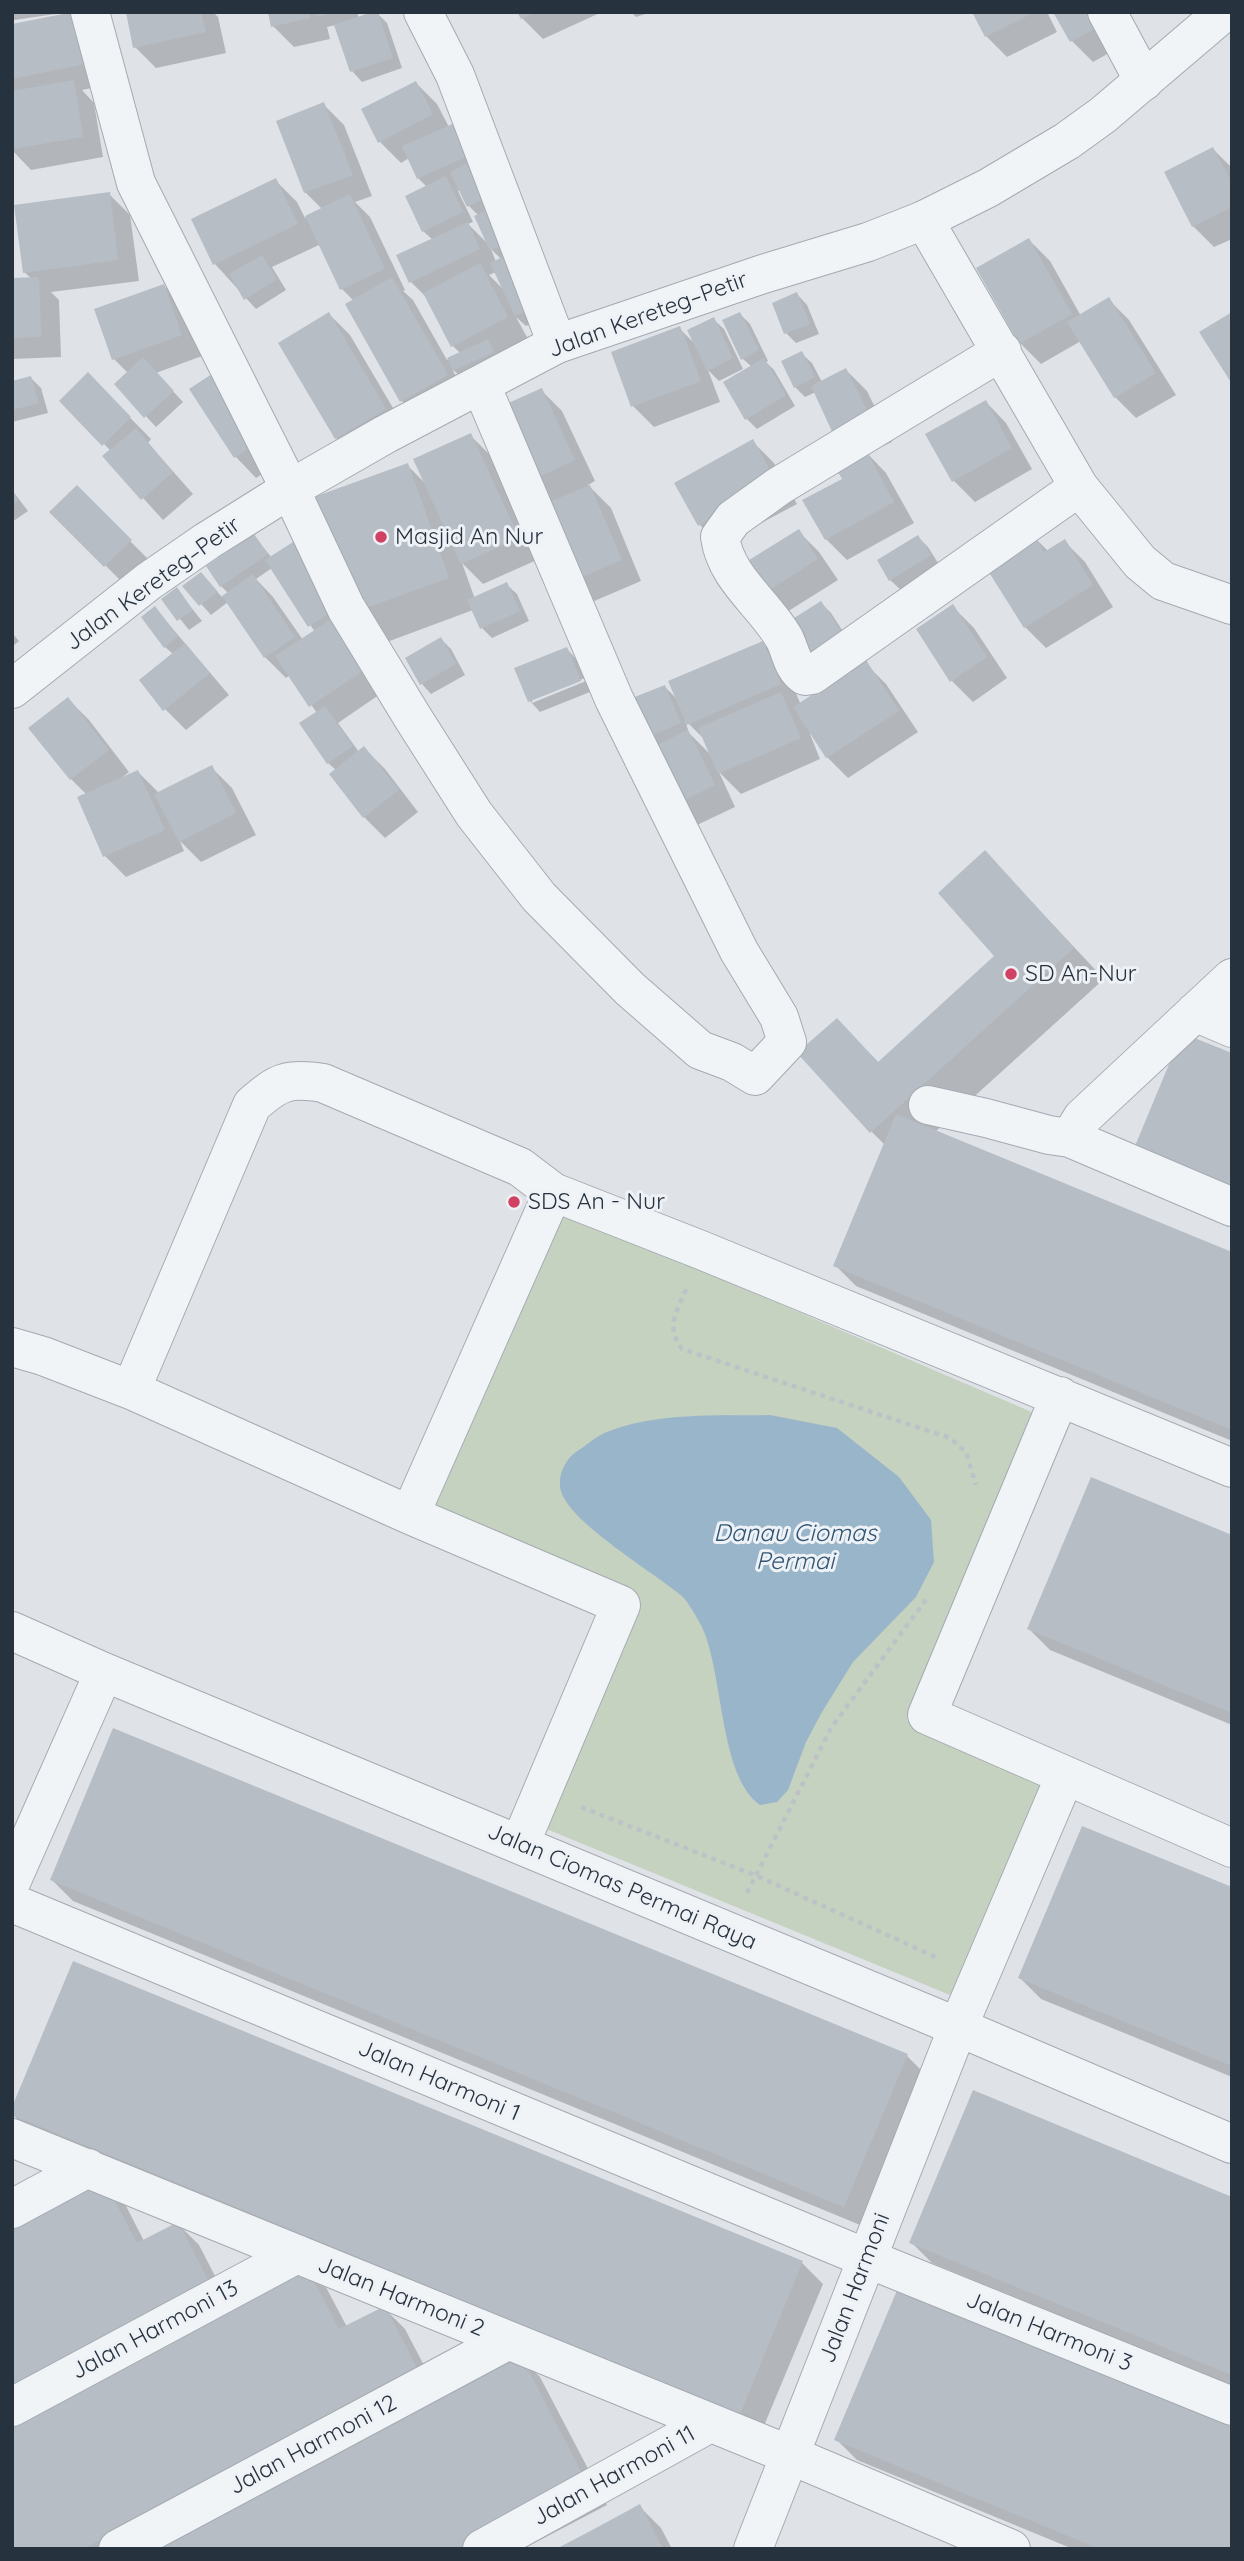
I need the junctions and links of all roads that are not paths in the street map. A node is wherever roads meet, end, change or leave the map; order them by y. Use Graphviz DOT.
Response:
graph roads {
  1 [pos="90,12"];
  2 [pos="422,12"];
  3 [pos="1107,12"];
  4 [pos="1224,12"];
  5 [pos="1144,81"];
  6 [pos="924,220"];
  7 [pos="557,344"];
  8 [pos="1002,351"];
  9 [pos="481,385"];
  10 [pos="1079,487"];
  11 [pos="290,489"];
  12 [pos="1232,605"];
  13 [pos="12,689"];
  14 [pos="1232,978"];
  15 [pos="1195,1012"];
  16 [pos="1232,1028"];
  17 [pos="928,1105"];
  18 [pos="1070,1138"];
  19 [pos="554,1192"];
  20 [pos="1232,1208"];
  21 [pos="12,1347"];
  22 [pos="131,1390"];
  23 [pos="1060,1396"];
  24 [pos="1232,1468"];
  25 [pos="410,1515"];
  26 [pos="12,1631"];
  27 [pos="104,1672"];
  28 [pos="1065,1776"];
  29 [pos="520,1844"];
  30 [pos="1232,1848"];
  31 [pos="12,1880"];
  32 [pos="12,1903"];
  33 [pos="958,2027"];
  34 [pos="12,2138"];
  35 [pos="1232,2144"];
  36 [pos="88,2168"];
  37 [pos="12,2209"];
  38 [pos="297,2254"];
  39 [pos="866,2258"];
  40 [pos="508,2340"];
  41 [pos="1232,2406"];
  42 [pos="12,2407"];
  43 [pos="710,2423"];
  44 [pos="790,2455"];
  45 [pos="118,2549"];
  46 [pos="482,2549"];
  47 [pos="753,2549"];
  48 [pos="1011,2549"];
  1 -- 11 [label="street"];
  2 -- 7 [label="street"];
  3 -- 5 [label="street"];
  4 -- 5 [label="street, Jalan Kereteg–Petir"];
  5 -- 6 [label="street, Jalan Kereteg–Petir"];
  6 -- 7 [label="street, Jalan Kereteg–Petir"];
  6 -- 8 [label="street"];
  7 -- 9 [label="street, Jalan Kereteg–Petir"];
  8 -- 10 [label="street"];
  8 -- 10 [label="street"];
  9 -- 11 [label="street, Jalan Kereteg–Petir"];
  9 -- 11 [label="street"];
  10 -- 12 [label="street"];
  11 -- 13 [label="street, Jalan Kereteg–Petir"];
  14 -- 15 [label="street"];
  15 -- 16 [label="street"];
  15 -- 18 [label="street"];
  17 -- 18 [label="street"];
  18 -- 20 [label="street"];
  19 -- 22 [label="street"];
  19 -- 23 [label="street"];
  19 -- 25 [label="street"];
  21 -- 22 [label="street"];
  22 -- 25 [label="street"];
  23 -- 24 [label="street"];
  23 -- 28 [label="street"];
  25 -- 29 [label="street"];
  26 -- 27 [label="street, Jalan Ciomas Permai Raya"];
  27 -- 29 [label="street, Jalan Ciomas Permai Raya"];
  27 -- 31 [label="street"];
  28 -- 30 [label="street"];
  28 -- 33 [label="street, Jalan Harmoni"];
  29 -- 33 [label="street, Jalan Ciomas Permai Raya"];
  32 -- 39 [label="street, Jalan Harmoni 1"];
  33 -- 35 [label="street, Jalan Ciomas Permai Raya"];
  33 -- 39 [label="street, Jalan Harmoni"];
  34 -- 36 [label="street, Jalan Harmoni 2"];
  36 -- 37 [label="street"];
  36 -- 38 [label="street, Jalan Harmoni 2"];
  38 -- 40 [label="street, Jalan Harmoni 2"];
  38 -- 42 [label="street, Jalan Harmoni 13"];
  39 -- 41 [label="street, Jalan Harmoni 3"];
  39 -- 44 [label="street, Jalan Harmoni"];
  40 -- 43 [label="street, Jalan Harmoni 2"];
  40 -- 45 [label="street, Jalan Harmoni 12"];
  43 -- 44 [label="street, Jalan Harmoni 2"];
  43 -- 46 [label="street, Jalan Harmoni 11"];
  44 -- 47 [label="street, Jalan Harmoni"];
  44 -- 48 [label="street, Jalan Harmoni 2"];
}
